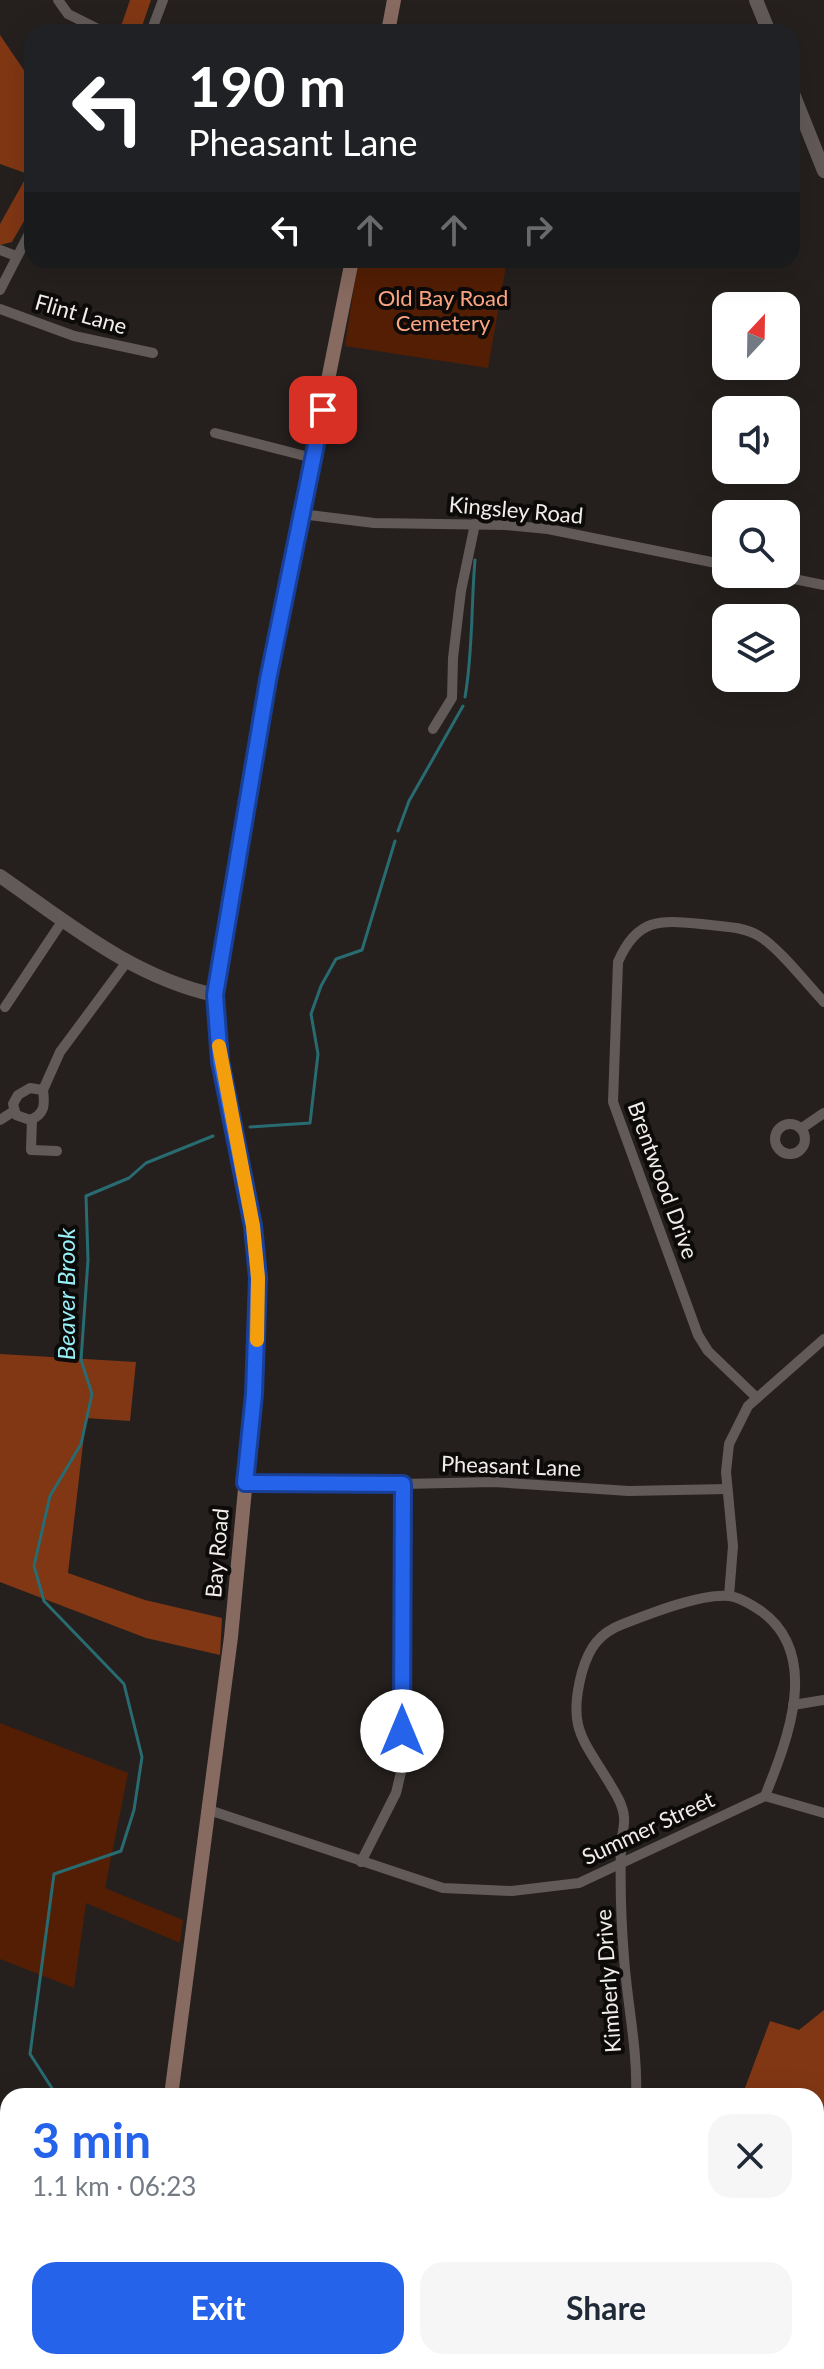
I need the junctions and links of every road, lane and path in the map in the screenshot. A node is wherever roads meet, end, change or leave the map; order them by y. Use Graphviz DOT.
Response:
graph roads {
  1 [pos="58,0"];
  2 [pos="163,0"];
  3 [pos="394,0"];
  4 [pos="756,0"];
  5 [pos="88,24"];
  6 [pos="154,24"];
  7 [pos="390,24"];
  8 [pos="766,24"];
  9 [pos="800,120"];
  10 [pos="824,171"];
  11 [pos="24,242"];
  12 [pos="0,250"];
  13 [pos="16,256"];
  14 [pos="350,268"];
  15 [pos="0,290"];
  16 [pos="0,309"];
  17 [pos="153,353"];
  18 [pos="215,433"];
  19 [pos="313,458"];
  20 [pos="301,514"];
  21 [pos="475,524"];
  22 [pos="712,562"];
  23 [pos="800,580"];
  24 [pos="824,585"];
  25 [pos="433,729"];
  26 [pos="2,880"];
  27 [pos="63,920"];
  28 [pos="126,963"];
  29 [pos="215,995"];
  30 [pos="824,1002"];
  31 [pos="5,1007"];
  32 [pos="43,1090"];
  33 [pos="14,1111"];
  34 [pos="824,1113"];
  35 [pos="32,1119"];
  36 [pos="0,1120"];
  37 [pos="802,1128"];
  38 [pos="57,1151"];
  39 [pos="824,1339"];
  40 [pos="757,1398"];
  41 [pos="245,1483"];
  42 [pos="403,1484"];
  43 [pos="727,1489"];
  44 [pos="729,1596"];
  45 [pos="824,1700"];
  46 [pos="793,1705"];
  47 [pos="765,1796"];
  48 [pos="209,1810"];
  49 [pos="824,1813"];
  50 [pos="361,1862"];
  51 [pos="621,1864"];
  52 [pos="172,2088"];
  53 [pos="635,2088"];
  1 -- 5 [label="street"];
  2 -- 6 [label="street"];
  3 -- 7 [label="main road"];
  4 -- 8 [label="street"];
  9 -- 10 [label="street"];
  11 -- 13 [label="street"];
  12 -- 13 [label="street"];
  13 -- 15 [label="street"];
  14 -- 19 [label="main road, Bay Road"];
  16 -- 17 [label="street, Flint Lane"];
  18 -- 19 [label="street"];
  19 -- 20 [label="main road, Bay Road"];
  20 -- 21 [label="street, Kingsley Road"];
  20 -- 29 [label="main road, Bay Road"];
  21 -- 22 [label="street, Kingsley Road"];
  21 -- 25 [label="street"];
  23 -- 24 [label="street"];
  26 -- 27 [label="street"];
  27 -- 28 [label="street"];
  27 -- 31 [label="street"];
  28 -- 29 [label="street"];
  28 -- 32 [label="street"];
  29 -- 41 [label="main road, Bay Road"];
  30 -- 40 [label="street, Brentwood Drive"];
  32 -- 33 [label="street"];
  32 -- 35 [label="street"];
  33 -- 35 [label="street"];
  33 -- 36 [label="street"];
  34 -- 37 [label="street"];
  35 -- 38 [label="street"];
  39 -- 40 [label="street"];
  40 -- 43 [label="street"];
  41 -- 42 [label="street, Pheasant Lane"];
  41 -- 48 [label="main road, Bay Road"];
  42 -- 43 [label="street, Pheasant Lane"];
  42 -- 50 [label="street"];
  43 -- 44 [label="street"];
  44 -- 46 [label="street"];
  44 -- 51 [label="street, Kimberly Drive"];
  45 -- 46 [label="street"];
  46 -- 47 [label="street"];
  47 -- 49 [label="street"];
  47 -- 51 [label="street, Summer Street"];
  48 -- 50 [label="street, Summer Street"];
  48 -- 52 [label="main road, Bay Road"];
  50 -- 51 [label="street, Summer Street"];
  51 -- 53 [label="street, Kimberly Drive"];
}
